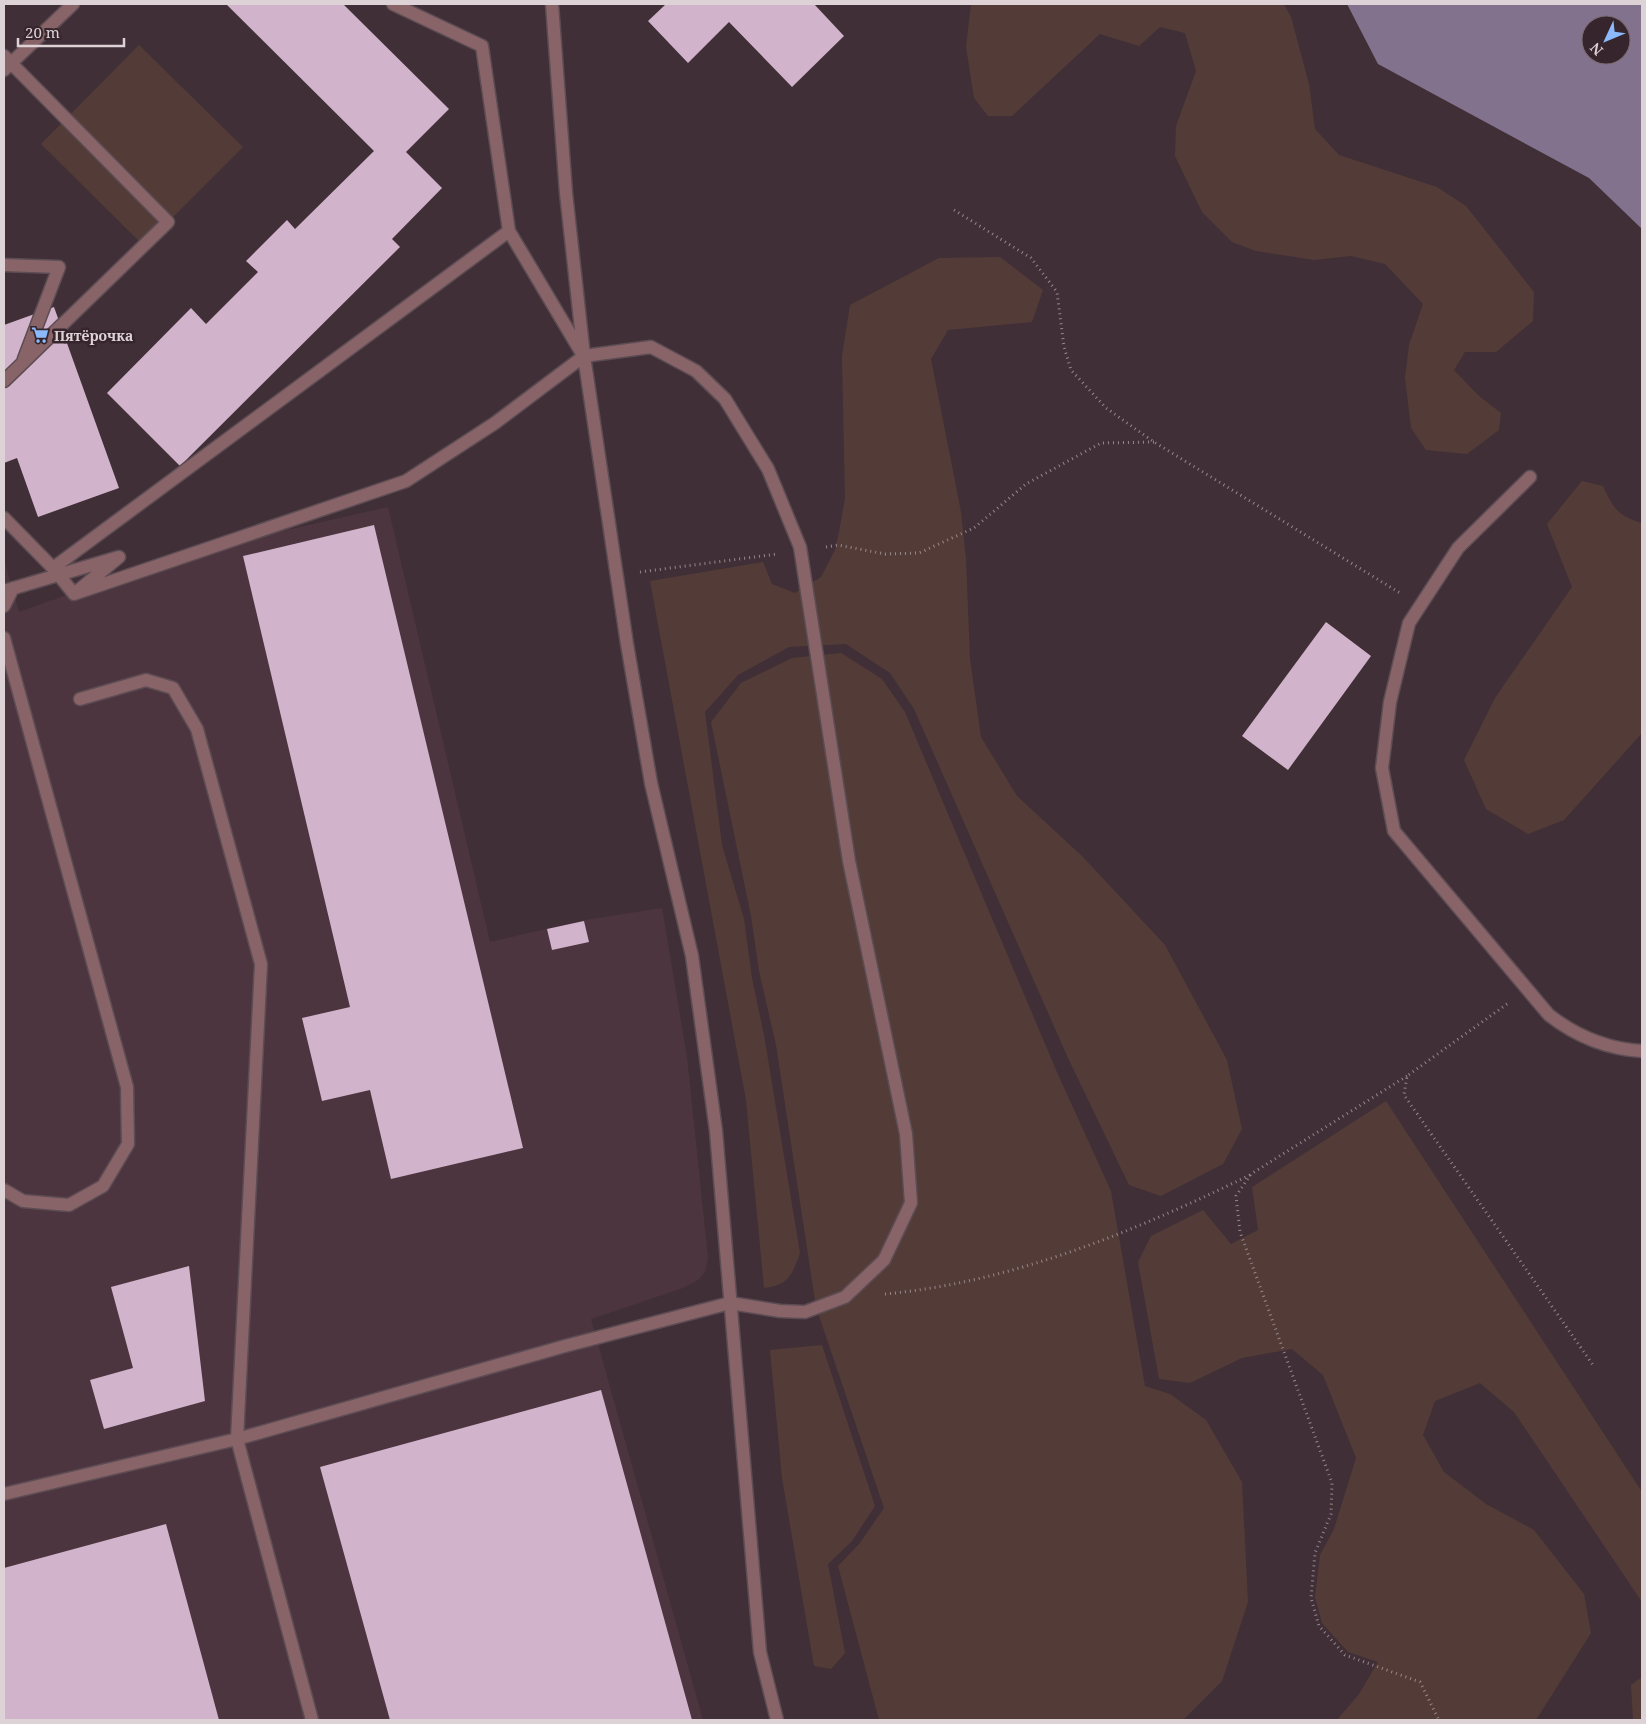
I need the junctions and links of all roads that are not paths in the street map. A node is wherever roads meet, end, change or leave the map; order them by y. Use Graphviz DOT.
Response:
graph roads {
  1 [pos="73,4"];
  2 [pos="393,4"];
  3 [pos="552,4"];
  4 [pos="4,56"];
  5 [pos="4,70"];
  6 [pos="509,231"];
  7 [pos="4,265"];
  8 [pos="584,356"];
  9 [pos="22,364"];
  10 [pos="4,381"];
  11 [pos="1530,477"];
  12 [pos="4,518"];
  13 [pos="53,568"];
  14 [pos="9,590"];
  15 [pos="74,594"];
  16 [pos="4,606"];
  17 [pos="4,638"];
  18 [pos="80,699"];
  19 [pos="1642,1051"];
  20 [pos="4,1190"];
  21 [pos="730,1303"];
  22 [pos="237,1440"];
  23 [pos="4,1494"];
  24 [pos="312,1720"];
  25 [pos="778,1720"];
  1 -- 5 [label="lane"];
  2 -- 6 [label="lane"];
  3 -- 8 [label="lane"];
  4 -- 9 [label="lane"];
  6 -- 8 [label="lane"];
  6 -- 13 [label="lane"];
  7 -- 9 [label="lane"];
  8 -- 15 [label="lane"];
  8 -- 21 [label="lane"];
  8 -- 21 [label="lane"];
  9 -- 10 [label="lane"];
  11 -- 19 [label="lane"];
  12 -- 13 [label="lane"];
  13 -- 15 [label="lane"];
  14 -- 15 [label="lane"];
  14 -- 16 [label="lane"];
  17 -- 20 [label="lane"];
  18 -- 22 [label="lane"];
  21 -- 22 [label="lane"];
  21 -- 25 [label="lane"];
  22 -- 23 [label="lane"];
  22 -- 24 [label="lane"];
}
